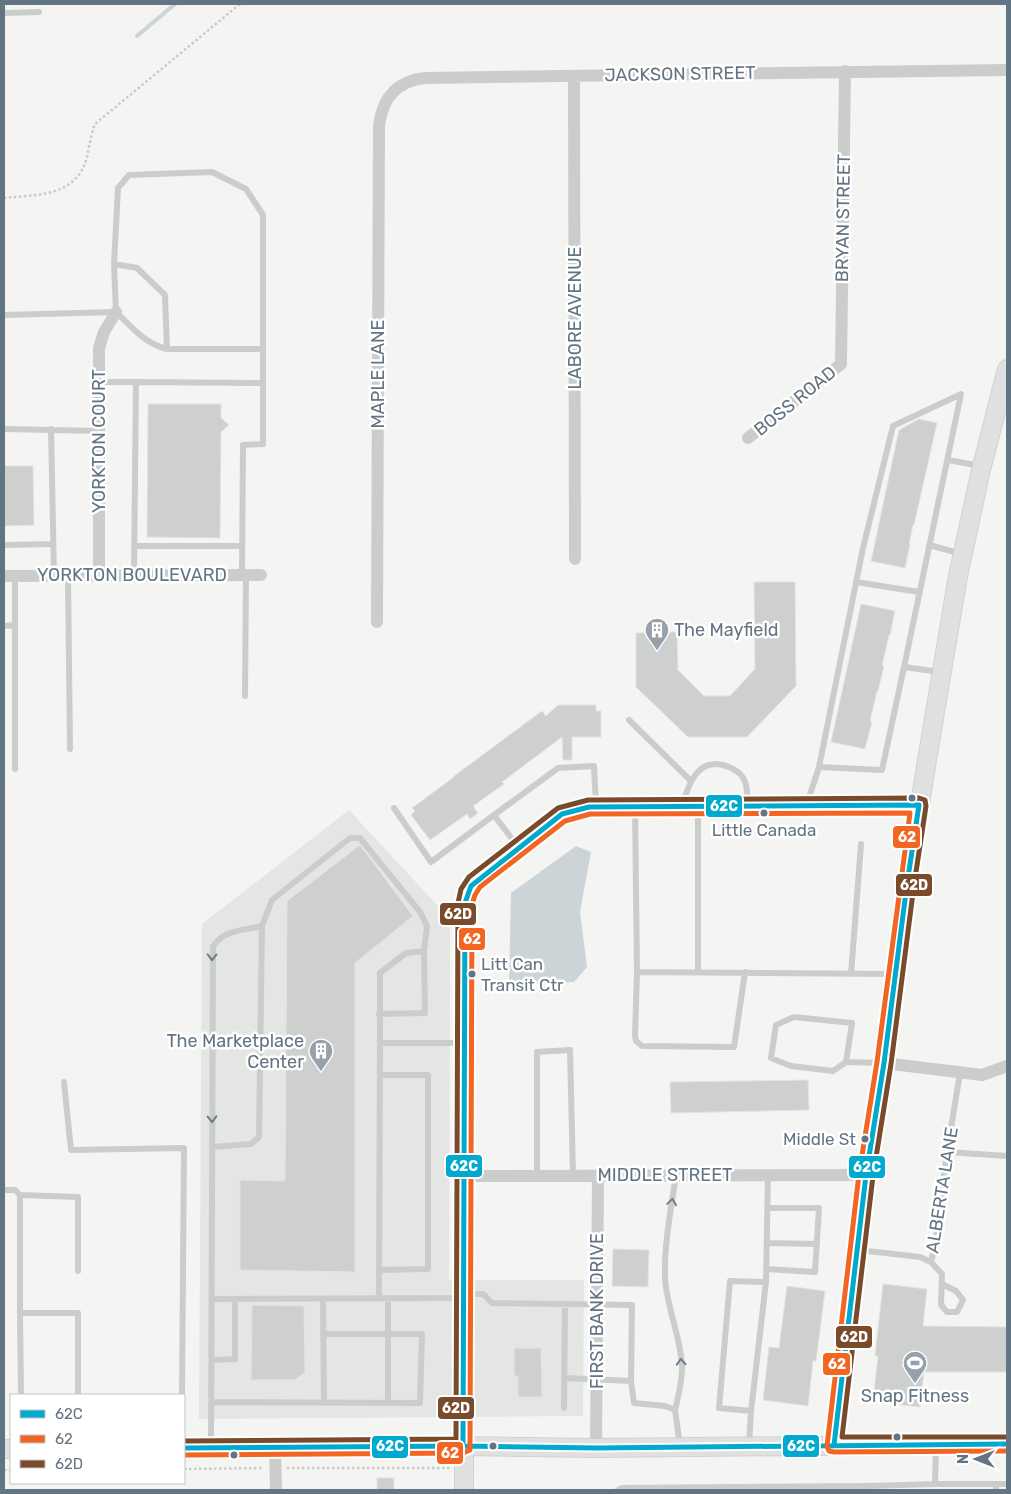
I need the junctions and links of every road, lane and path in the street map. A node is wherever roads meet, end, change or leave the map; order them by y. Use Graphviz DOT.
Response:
graph roads {
  1 [pos="240,4"];
  2 [pos="39,12"];
  3 [pos="4,13"];
  4 [pos="1007,70"];
  5 [pos="845,71"];
  6 [pos="574,76"];
  7 [pos="379,124"];
  8 [pos="4,198"];
  9 [pos="114,264"];
  10 [pos="116,312"];
  11 [pos="4,315"];
  12 [pos="167,349"];
  13 [pos="263,349"];
  14 [pos="841,364"];
  15 [pos="1007,369"];
  16 [pos="99,382"];
  17 [pos="136,382"];
  18 [pos="263,382"];
  19 [pos="4,429"];
  20 [pos="51,429"];
  21 [pos="99,431"];
  22 [pos="748,438"];
  23 [pos="948,460"];
  24 [pos="982,466"];
  25 [pos="54,544"];
  26 [pos="4,545"];
  27 [pos="929,545"];
  28 [pos="134,546"];
  29 [pos="242,546"];
  30 [pos="963,554"];
  31 [pos="575,559"];
  32 [pos="54,575"];
  33 [pos="68,575"];
  34 [pos="99,575"];
  35 [pos="134,575"];
  36 [pos="244,575"];
  37 [pos="261,575"];
  38 [pos="9,576"];
  39 [pos="856,582"];
  40 [pos="919,592"];
  41 [pos="377,622"];
  42 [pos="15,625"];
  43 [pos="4,626"];
  44 [pos="904,667"];
  45 [pos="942,672"];
  46 [pos="245,696"];
  47 [pos="629,720"];
  48 [pos="70,749"];
  49 [pos="818,767"];
  50 [pos="15,769"];
  51 [pos="690,780"];
  52 [pos="919,805"];
  53 [pos="635,806"];
  54 [pos="690,806"];
  55 [pos="748,806"];
  56 [pos="806,806"];
  57 [pos="596,807"];
  58 [pos="394,808"];
  59 [pos="494,815"];
  60 [pos="861,844"];
  61 [pos="518,848"];
  62 [pos="262,926"];
  63 [pos="424,951"];
  64 [pos="637,972"];
  65 [pos="698,972"];
  66 [pos="745,972"];
  67 [pos="851,974"];
  68 [pos="896,974"];
  69 [pos="379,1014"];
  70 [pos="380,1043"];
  71 [pos="465,1043"];
  72 [pos="846,1062"];
  73 [pos="884,1063"];
  74 [pos="1007,1066"];
  75 [pos="960,1073"];
  76 [pos="380,1075"];
  77 [pos="64,1082"];
  78 [pos="212,1146"];
  79 [pos="947,1152"];
  80 [pos="1007,1156"];
  81 [pos="537,1175"];
  82 [pos="573,1175"];
  83 [pos="598,1175"];
  84 [pos="676,1175"];
  85 [pos="768,1175"];
  86 [pos="866,1175"];
  87 [pos="464,1176"];
  88 [pos="4,1190"];
  89 [pos="20,1195"];
  90 [pos="768,1208"];
  91 [pos="767,1243"];
  92 [pos="817,1244"];
  93 [pos="857,1250"];
  94 [pos="931,1262"];
  95 [pos="766,1269"];
  96 [pos="379,1270"];
  97 [pos="78,1271"];
  98 [pos="766,1282"];
  99 [pos="942,1284"];
  100 [pos="464,1296"];
  101 [pos="388,1298"];
  102 [pos="212,1299"];
  103 [pos="323,1299"];
  104 [pos="379,1299"];
  105 [pos="235,1300"];
  106 [pos="565,1304"];
  107 [pos="597,1305"];
  108 [pos="20,1313"];
  109 [pos="323,1334"];
  110 [pos="387,1334"];
  111 [pos="212,1360"];
  112 [pos="565,1378"];
  113 [pos="597,1378"];
  114 [pos="631,1381"];
  115 [pos="21,1394"];
  116 [pos="78,1394"];
  117 [pos="182,1394"];
  118 [pos="212,1402"];
  119 [pos="324,1403"];
  120 [pos="388,1403"];
  121 [pos="564,1408"];
  122 [pos="675,1410"];
  123 [pos="751,1411"];
  124 [pos="1007,1444"];
  125 [pos="834,1445"];
  126 [pos="936,1445"];
  127 [pos="463,1446"];
  128 [pos="749,1446"];
  129 [pos="680,1447"];
  130 [pos="185,1448"];
  131 [pos="211,1448"];
  132 [pos="275,1448"];
  133 [pos="596,1448"];
  134 [pos="257,1468"];
  135 [pos="289,1468"];
  136 [pos="448,1468"];
  137 [pos="185,1469"];
  138 [pos="935,1484"];
  139 [pos="1007,1484"];
  140 [pos="924,1487"];
  141 [pos="944,1487"];
  142 [pos="996,1487"];
  143 [pos="276,1490"];
  144 [pos="464,1490"];
  145 [pos="618,1490"];
  1 -- 8 [label="path"];
  2 -- 3 [label="lane"];
  4 -- 5 [label="street, JACKSON STREET"];
  5 -- 6 [label="street, JACKSON STREET"];
  5 -- 14 [label="street, BRYAN STREET"];
  6 -- 7 [label="street, JACKSON STREET"];
  6 -- 31 [label="street, LABORE AVENUE"];
  7 -- 41 [label="street, MAPLE LANE"];
  9 -- 10 [label="lane"];
  9 -- 12 [label="lane"];
  9 -- 13 [label="lane"];
  10 -- 11 [label="lane"];
  10 -- 12 [label="lane"];
  10 -- 16 [label="street, YORKTON COURT"];
  12 -- 13 [label="lane"];
  13 -- 18 [label="lane"];
  14 -- 22 [label="street, BOSS ROAD"];
  15 -- 24 [label="street"];
  16 -- 17 [label="lane"];
  16 -- 21 [label="street, YORKTON COURT"];
  17 -- 18 [label="lane"];
  17 -- 28 [label="lane"];
  18 -- 29 [label="lane"];
  19 -- 20 [label="lane"];
  20 -- 21 [label="lane"];
  20 -- 25 [label="lane"];
  21 -- 34 [label="street, YORKTON COURT"];
  23 -- 24 [label="lane"];
  23 -- 27 [label="lane"];
  23 -- 39 [label="lane"];
  24 -- 30 [label="street"];
  25 -- 26 [label="lane"];
  25 -- 32 [label="lane"];
  27 -- 30 [label="lane"];
  27 -- 40 [label="lane"];
  28 -- 29 [label="lane"];
  28 -- 35 [label="lane"];
  29 -- 36 [label="lane"];
  30 -- 45 [label="street"];
  32 -- 33 [label="street, YORKTON BOULEVARD"];
  32 -- 38 [label="street, YORKTON BOULEVARD"];
  33 -- 34 [label="street, YORKTON BOULEVARD"];
  33 -- 48 [label="lane"];
  34 -- 35 [label="street, YORKTON BOULEVARD"];
  35 -- 36 [label="street, YORKTON BOULEVARD"];
  36 -- 37 [label="street, YORKTON BOULEVARD"];
  36 -- 46 [label="lane"];
  38 -- 42 [label="lane"];
  39 -- 40 [label="lane"];
  39 -- 49 [label="lane"];
  40 -- 44 [label="lane"];
  42 -- 43 [label="lane"];
  42 -- 50 [label="lane"];
  44 -- 45 [label="lane"];
  44 -- 49 [label="lane"];
  45 -- 52 [label="street"];
  47 -- 51 [label="lane"];
  49 -- 56 [label="lane"];
  51 -- 54 [label="lane"];
  51 -- 55 [label="lane"];
  52 -- 56 [label="street"];
  52 -- 68 [label="street"];
  53 -- 54 [label="street"];
  53 -- 57 [label="street"];
  53 -- 64 [label="lane"];
  54 -- 55 [label="street"];
  54 -- 65 [label="lane"];
  55 -- 56 [label="street"];
  57 -- 59 [label="lane"];
  57 -- 61 [label="street"];
  58 -- 59 [label="lane"];
  59 -- 61 [label="lane"];
  60 -- 67 [label="lane"];
  61 -- 71 [label="street"];
  62 -- 63 [label="lane"];
  62 -- 78 [label="lane, one-way"];
  62 -- 78 [label="lane"];
  63 -- 69 [label="lane"];
  63 -- 69 [label="lane"];
  64 -- 65 [label="lane"];
  64 -- 66 [label="lane"];
  65 -- 66 [label="lane"];
  66 -- 67 [label="lane"];
  67 -- 68 [label="lane"];
  68 -- 73 [label="street"];
  69 -- 70 [label="lane"];
  70 -- 71 [label="lane"];
  70 -- 76 [label="lane"];
  71 -- 87 [label="street"];
  72 -- 72 [label="lane"];
  72 -- 73 [label="lane"];
  73 -- 75 [label="street"];
  73 -- 86 [label="street"];
  74 -- 75 [label="street"];
  75 -- 79 [label="lane, ALBERTA LANE"];
  76 -- 96 [label="lane"];
  76 -- 96 [label="lane"];
  77 -- 117 [label="lane"];
  78 -- 102 [label="lane"];
  79 -- 80 [label="lane"];
  79 -- 94 [label="lane, ALBERTA LANE"];
  81 -- 82 [label="street, MIDDLE STREET"];
  81 -- 82 [label="lane"];
  81 -- 87 [label="street, MIDDLE STREET"];
  82 -- 83 [label="street, MIDDLE STREET"];
  83 -- 84 [label="street, MIDDLE STREET"];
  83 -- 107 [label="street, FIRST BANK DRIVE"];
  84 -- 85 [label="street, MIDDLE STREET"];
  122 -- 84 [label="lane, one-way"];
  85 -- 86 [label="street, MIDDLE STREET"];
  85 -- 90 [label="lane"];
  86 -- 93 [label="street"];
  87 -- 100 [label="street"];
  88 -- 89 [label="lane"];
  89 -- 97 [label="lane"];
  89 -- 108 [label="lane"];
  90 -- 91 [label="lane"];
  90 -- 92 [label="lane"];
  91 -- 92 [label="lane"];
  91 -- 95 [label="lane"];
  92 -- 95 [label="lane"];
  93 -- 94 [label="lane, ALBERTA LANE"];
  93 -- 125 [label="street"];
  94 -- 99 [label="lane"];
  95 -- 98 [label="lane"];
  96 -- 104 [label="lane"];
  98 -- 123 [label="lane"];
  98 -- 123 [label="lane"];
  99 -- 99 [label="lane"];
  100 -- 101 [label="lane"];
  100 -- 106 [label="lane"];
  100 -- 127 [label="street"];
  101 -- 104 [label="lane"];
  101 -- 110 [label="lane"];
  102 -- 105 [label="lane"];
  102 -- 111 [label="lane"];
  103 -- 104 [label="lane"];
  103 -- 105 [label="lane"];
  103 -- 109 [label="lane"];
  105 -- 111 [label="lane"];
  106 -- 107 [label="lane"];
  106 -- 112 [label="lane"];
  107 -- 113 [label="street, FIRST BANK DRIVE"];
  107 -- 114 [label="lane"];
  108 -- 115 [label="lane"];
  108 -- 116 [label="lane"];
  109 -- 110 [label="lane"];
  109 -- 119 [label="lane"];
  110 -- 120 [label="lane"];
  110 -- 120 [label="lane"];
  111 -- 118 [label="lane"];
  112 -- 113 [label="lane"];
  112 -- 121 [label="lane"];
  113 -- 114 [label="lane"];
  113 -- 133 [label="street, FIRST BANK DRIVE"];
  114 -- 122 [label="lane"];
  118 -- 119 [label="lane"];
  118 -- 131 [label="lane"];
  119 -- 120 [label="lane"];
  122 -- 129 [label="lane"];
  123 -- 128 [label="lane"];
  124 -- 126 [label="street"];
  125 -- 126 [label="street"];
  125 -- 128 [label="street"];
  126 -- 138 [label="lane"];
  127 -- 132 [label="street"];
  127 -- 133 [label="street"];
  127 -- 144 [label="street"];
  128 -- 129 [label="street"];
  129 -- 133 [label="street"];
  130 -- 131 [label="street"];
  131 -- 132 [label="street"];
  132 -- 143 [label="street"];
  134 -- 137 [label="path"];
  135 -- 136 [label="path"];
  138 -- 140 [label="lane"];
  138 -- 141 [label="lane"];
  139 -- 142 [label="lane"];
  140 -- 145 [label="lane"];
  141 -- 142 [label="lane"];
}
